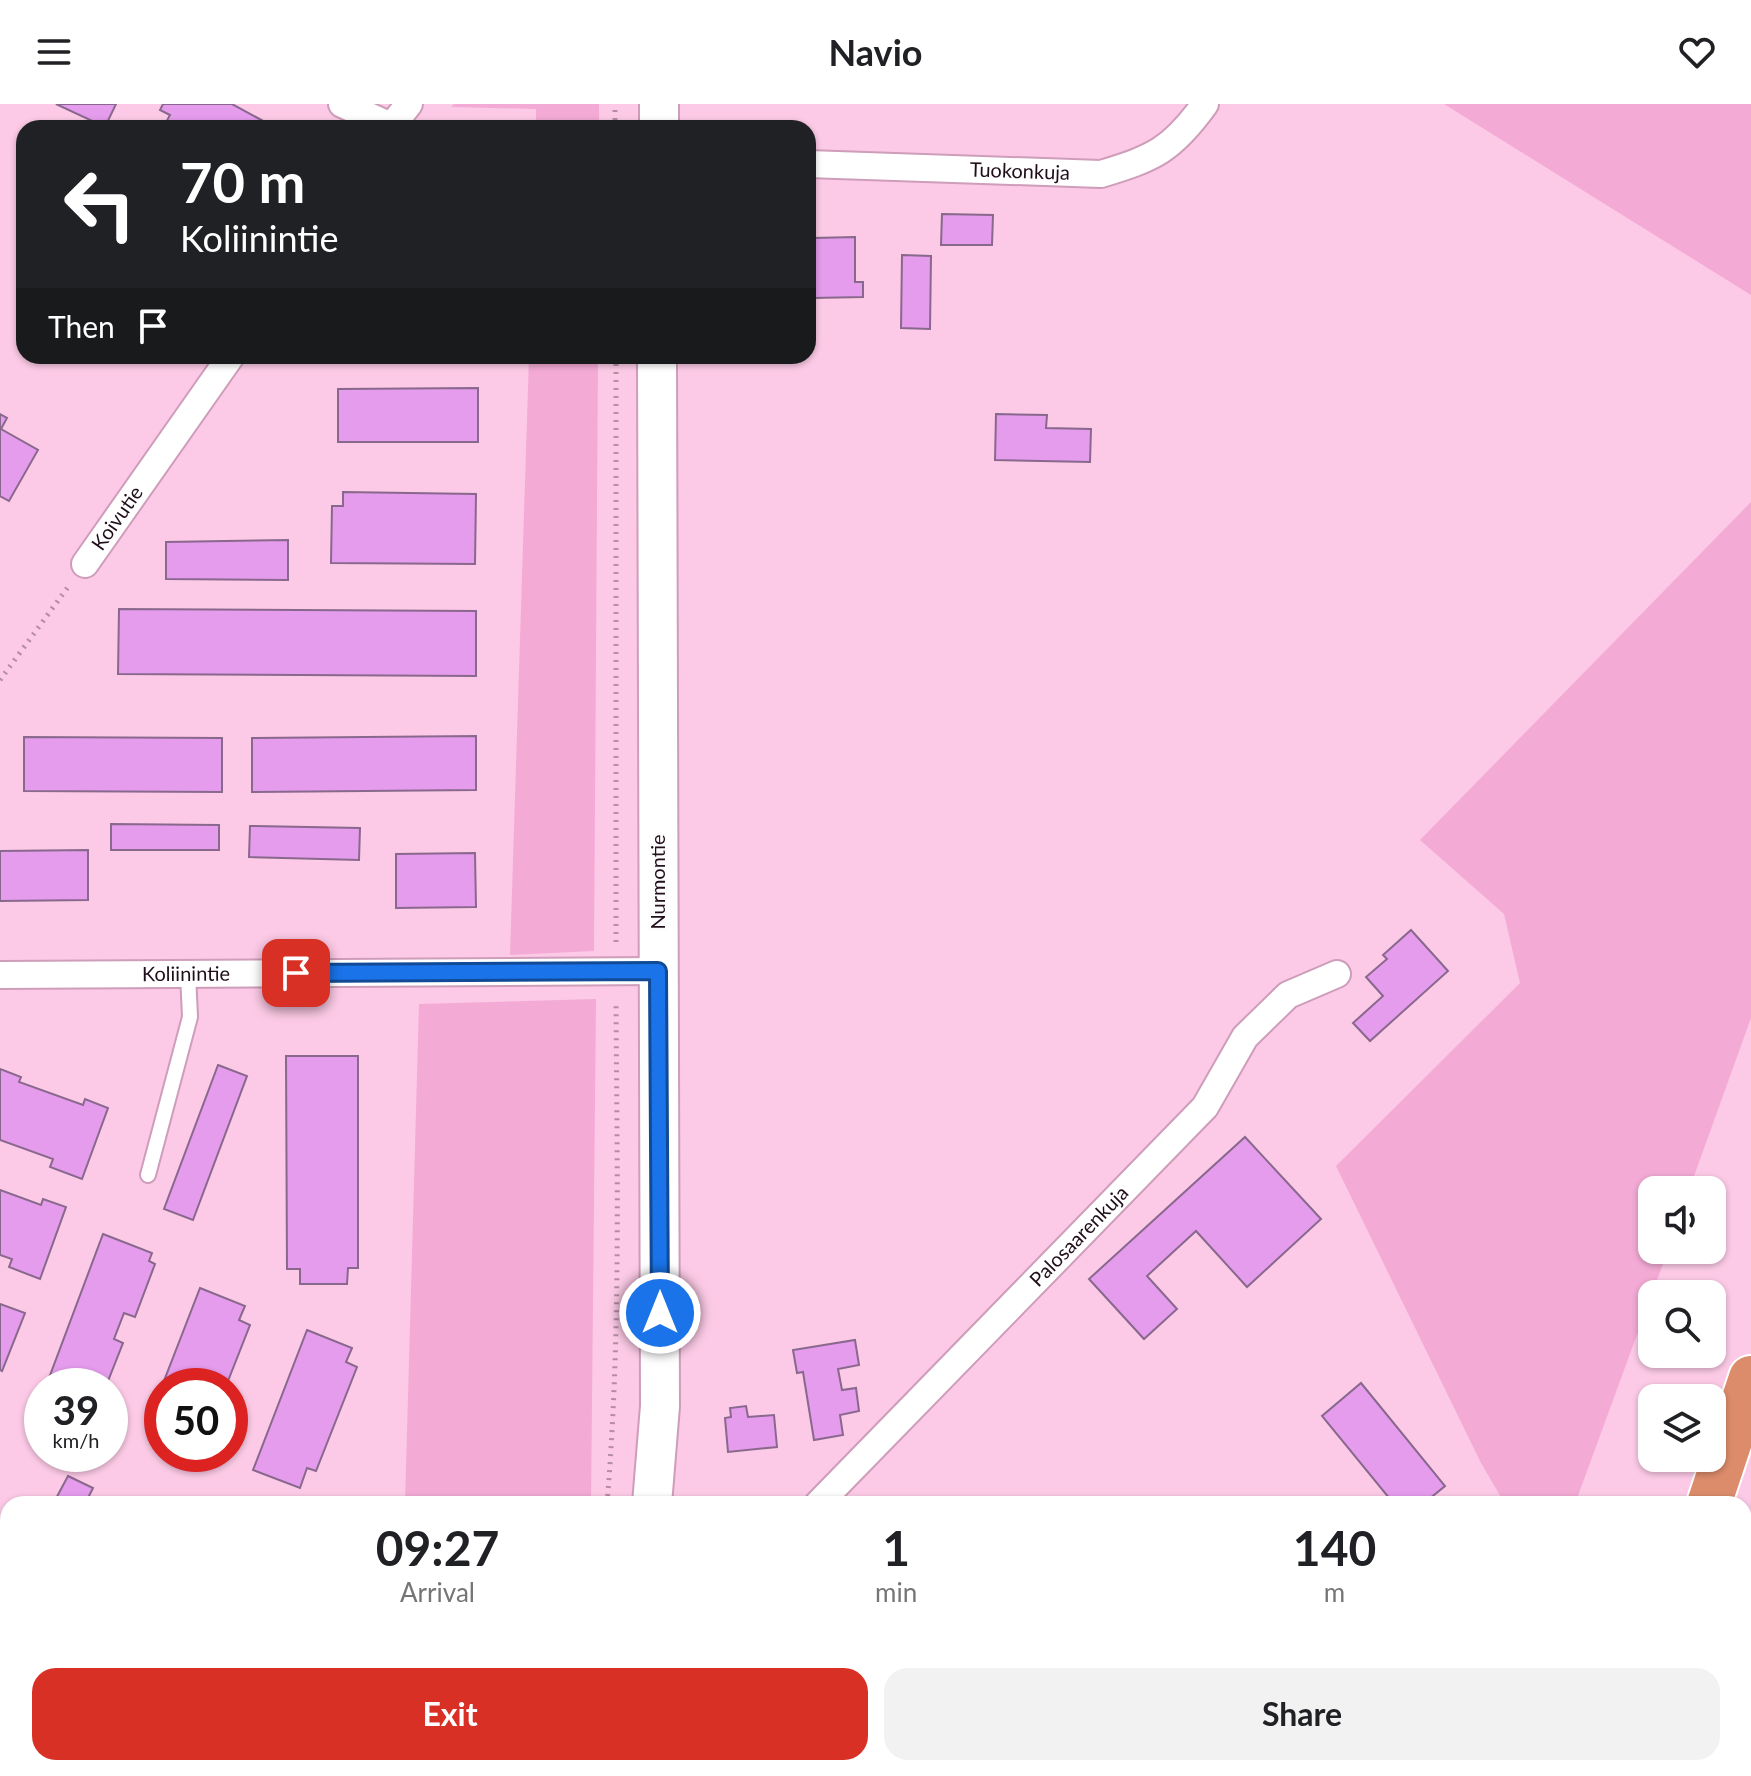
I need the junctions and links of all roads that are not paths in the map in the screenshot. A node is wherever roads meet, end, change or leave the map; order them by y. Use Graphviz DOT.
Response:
graph roads {
  1 [pos="342,104"];
  2 [pos="409,104"];
  3 [pos="1205,104"];
  4 [pos="376,120"];
  5 [pos="396,120"];
  6 [pos="816,164"];
  7 [pos="225,364"];
  8 [pos="657,364"];
  9 [pos="85,564"];
  10 [pos="658,971"];
  11 [pos="188,974"];
  12 [pos="1337,974"];
  13 [pos="0,975"];
  14 [pos="148,1175"];
  15 [pos="1751,1378"];
  16 [pos="653,1496"];
  17 [pos="826,1496"];
  18 [pos="1712,1496"];
  1 -- 4 [label="street"];
  2 -- 5 [label="street"];
  3 -- 6 [label="street, Tuokonkuja"];
  7 -- 9 [label="street, Koivutie"];
  8 -- 10 [label="main road, Nurmontie"];
  10 -- 11 [label="street, Koliinintie"];
  10 -- 16 [label="main road, Nurmontie"];
  11 -- 13 [label="street, Koliinintie"];
  11 -- 14 [label="lane"];
  12 -- 17 [label="street, Palosaarenkuja"];
  15 -- 18 [label="highway"];
}
